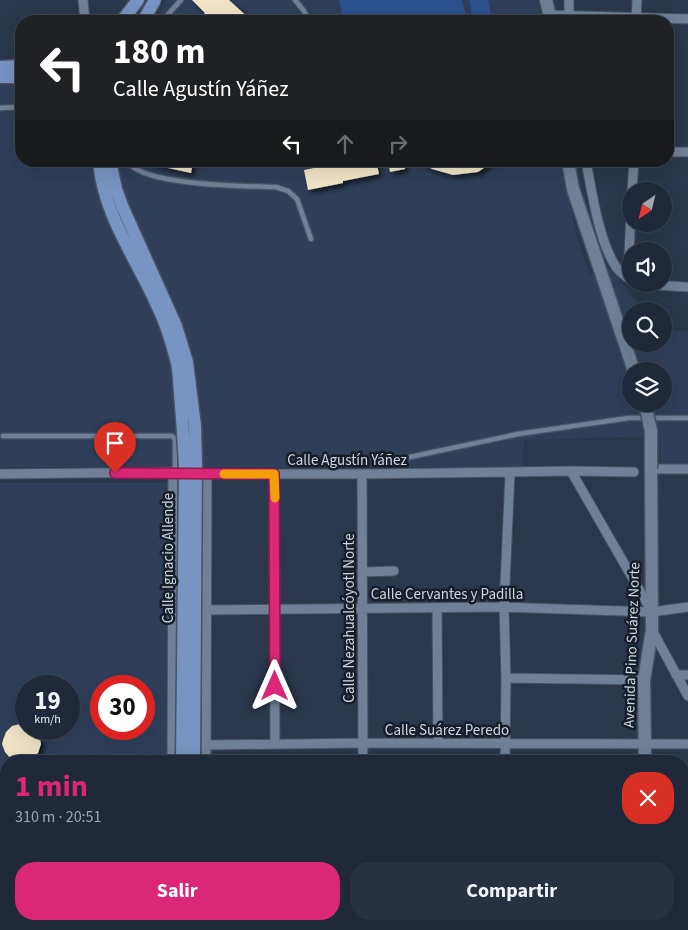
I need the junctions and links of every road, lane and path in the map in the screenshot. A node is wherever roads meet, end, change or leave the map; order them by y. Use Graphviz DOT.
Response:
graph roads {
  1 [pos="82,0"];
  2 [pos="138,0"];
  3 [pos="144,0"];
  4 [pos="157,0"];
  5 [pos="181,0"];
  6 [pos="295,0"];
  7 [pos="546,0"];
  8 [pos="569,0"];
  9 [pos="636,0"];
  10 [pos="84,15"];
  11 [pos="127,15"];
  12 [pos="135,15"];
  13 [pos="146,15"];
  14 [pos="167,15"];
  15 [pos="306,15"];
  16 [pos="549,15"];
  17 [pos="569,15"];
  18 [pos="636,15"];
  19 [pos="674,18"];
  20 [pos="688,18"];
  21 [pos="15,67"];
  22 [pos="0,68"];
  23 [pos="0,77"];
  24 [pos="15,77"];
  25 [pos="15,107"];
  26 [pos="0,108"];
  27 [pos="674,152"];
  28 [pos="688,152"];
  29 [pos="100,167"];
  30 [pos="111,167"];
  31 [pos="131,167"];
  32 [pos="569,167"];
  33 [pos="587,167"];
  34 [pos="634,167"];
  35 [pos="633,182"];
  36 [pos="311,240"];
  37 [pos="622,273"];
  38 [pos="672,286"];
  39 [pos="688,287"];
  40 [pos="631,362"];
  41 [pos="647,412"];
  42 [pos="688,418"];
  43 [pos="3,436"];
  44 [pos="410,457"];
  45 [pos="651,469"];
  46 [pos="688,469"];
  47 [pos="571,471"];
  48 [pos="174,472"];
  49 [pos="634,472"];
  50 [pos="510,473"];
  51 [pos="0,474"];
  52 [pos="207,474"];
  53 [pos="274,474"];
  54 [pos="362,474"];
  55 [pos="362,572"];
  56 [pos="394,572"];
  57 [pos="504,607"];
  58 [pos="688,607"];
  59 [pos="363,608"];
  60 [pos="436,608"];
  61 [pos="275,609"];
  62 [pos="206,610"];
  63 [pos="652,612"];
  64 [pos="652,630"];
  65 [pos="676,675"];
  66 [pos="688,676"];
  67 [pos="506,678"];
  68 [pos="644,680"];
  69 [pos="688,696"];
  70 [pos="363,743"];
  71 [pos="438,743"];
  72 [pos="276,744"];
  73 [pos="505,744"];
  74 [pos="645,744"];
  75 [pos="688,744"];
  76 [pos="206,745"];
  77 [pos="172,755"];
  78 [pos="182,755"];
  79 [pos="194,755"];
  80 [pos="206,755"];
  81 [pos="363,755"];
  82 [pos="505,755"];
  83 [pos="645,755"];
  1 -- 10 [label="street"];
  2 -- 11 [label="main road"];
  3 -- 12 [label="main road"];
  4 -- 13 [label="main road, bridge"];
  5 -- 14 [label="lane"];
  6 -- 15 [label="lane"];
  7 -- 16 [label="street"];
  8 -- 17 [label="street"];
  9 -- 18 [label="street"];
  19 -- 20 [label="street"];
  21 -- 22 [label="main road"];
  23 -- 24 [label="main road"];
  25 -- 26 [label="lane"];
  27 -- 28 [label="street"];
  29 -- 78 [label="main road, Calle Ignacio Allende, bridge"];
  30 -- 79 [label="main road, Calle Ignacio Allende, bridge"];
  31 -- 36 [label="lane"];
  32 -- 40 [label="street"];
  33 -- 37 [label="street"];
  34 -- 35 [label="street"];
  38 -- 39 [label="street"];
  41 -- 45 [label="street, Avenida Pino Suárez Norte, bridge"];
  42 -- 44 [label="lane"];
  43 -- 48 [label="lane"];
  45 -- 46 [label="street"];
  45 -- 63 [label="street, Avenida Pino Suárez Norte"];
  47 -- 49 [label="street, Calle Agustín Yáñez"];
  47 -- 50 [label="street, Calle Agustín Yáñez"];
  47 -- 63 [label="street"];
  48 -- 51 [label="street, Calle Agustín Yáñez"];
  48 -- 52 [label="street, Calle Agustín Yáñez"];
  48 -- 77 [label="street, Calle Ignacio Allende"];
  50 -- 54 [label="street, Calle Agustín Yáñez"];
  50 -- 57 [label="street"];
  52 -- 53 [label="street, Calle Agustín Yáñez"];
  52 -- 62 [label="street"];
  53 -- 54 [label="street, Calle Agustín Yáñez"];
  53 -- 61 [label="street"];
  54 -- 55 [label="street, Calle Nezahualcóyotl Norte"];
  55 -- 56 [label="street"];
  55 -- 59 [label="street, Calle Nezahualcóyotl Norte"];
  57 -- 60 [label="street, Calle Cervantes y Padilla"];
  57 -- 63 [label="street, Calle Cervantes y Padilla"];
  57 -- 67 [label="street"];
  58 -- 63 [label="street, Calle Cervantes y Padilla"];
  59 -- 60 [label="street, Calle Cervantes y Padilla"];
  59 -- 61 [label="street, Calle Cervantes y Padilla"];
  59 -- 70 [label="street, Calle Nezahualcóyotl Norte"];
  60 -- 71 [label="street"];
  61 -- 62 [label="street, Calle Cervantes y Padilla"];
  61 -- 72 [label="street"];
  62 -- 76 [label="street"];
  63 -- 64 [label="street, Avenida Pino Suárez Norte"];
  64 -- 65 [label="street"];
  64 -- 68 [label="street, Avenida Pino Suárez Norte"];
  65 -- 66 [label="street"];
  65 -- 69 [label="street"];
  67 -- 68 [label="street"];
  67 -- 73 [label="street"];
  68 -- 74 [label="street, Avenida Pino Suárez Norte"];
  70 -- 71 [label="street, Calle Suárez Peredo"];
  70 -- 72 [label="street, Calle Suárez Peredo"];
  70 -- 81 [label="street, Calle Nezahualcóyotl Norte"];
  71 -- 73 [label="street, Calle Suárez Peredo"];
  72 -- 76 [label="street, Calle Suárez Peredo"];
  73 -- 74 [label="street, Calle Suárez Peredo"];
  73 -- 82 [label="street"];
  74 -- 75 [label="street, Calle Suárez Peredo"];
  74 -- 83 [label="street, Avenida Pino Suárez Norte"];
  76 -- 80 [label="street"];
}
